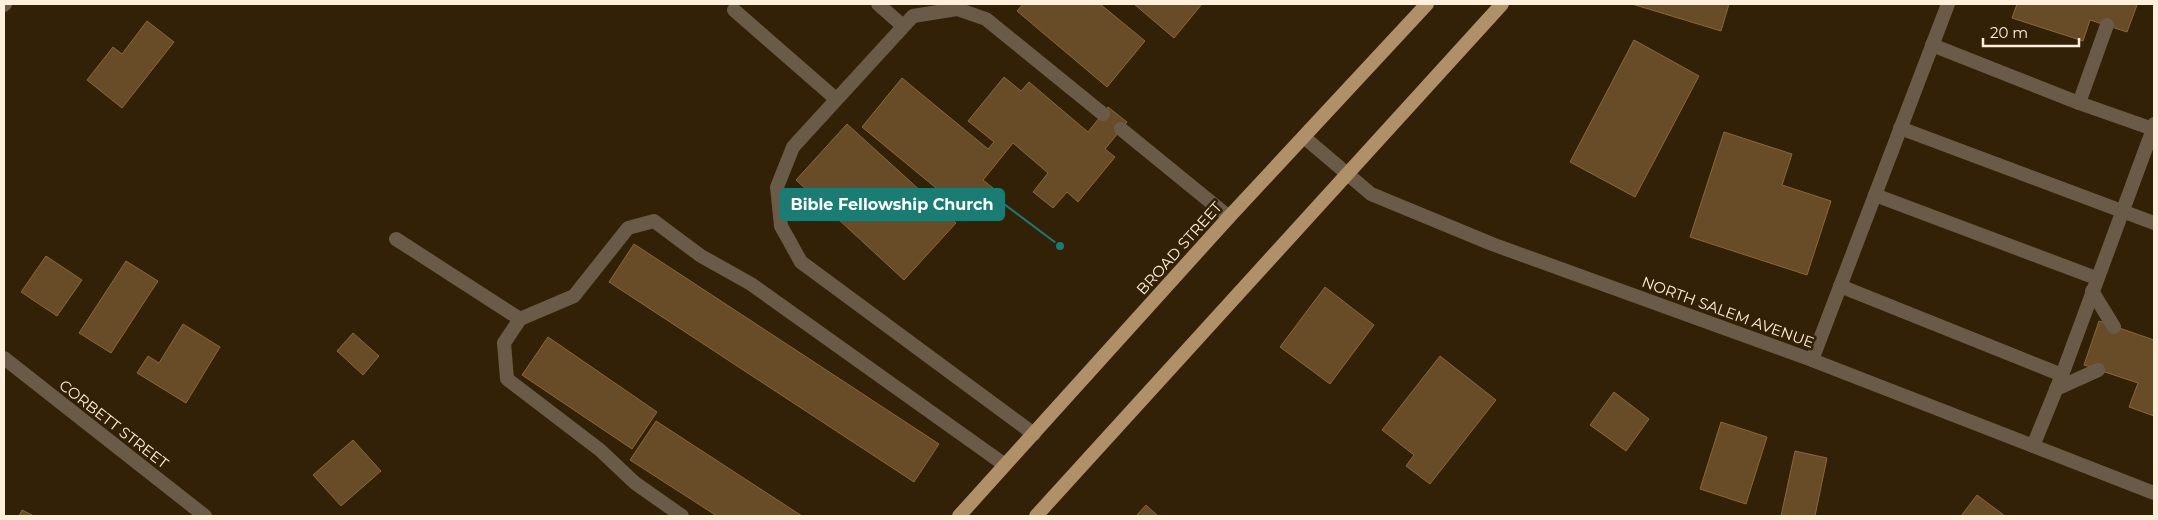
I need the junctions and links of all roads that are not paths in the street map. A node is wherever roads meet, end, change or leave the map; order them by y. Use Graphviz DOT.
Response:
graph roads {
  1 [pos="878,4"];
  2 [pos="1427,4"];
  3 [pos="1502,4"];
  4 [pos="1948,4"];
  5 [pos="734,10"];
  6 [pos="2106,25"];
  7 [pos="903,26"];
  8 [pos="1932,45"];
  9 [pos="836,99"];
  10 [pos="2079,103"];
  11 [pos="1103,114"];
  12 [pos="2153,127"];
  13 [pos="1900,128"];
  14 [pos="1121,129"];
  15 [pos="1305,138"];
  16 [pos="1346,173"];
  17 [pos="1875,194"];
  18 [pos="2122,211"];
  19 [pos="1229,217"];
  20 [pos="2154,223"];
  21 [pos="396,239"];
  22 [pos="2094,284"];
  23 [pos="1840,286"];
  24 [pos="520,319"];
  25 [pos="2114,326"];
  26 [pos="4,358"];
  27 [pos="1812,360"];
  28 [pos="2098,370"];
  29 [pos="2062,376"];
  30 [pos="2056,389"];
  31 [pos="1034,434"];
  32 [pos="2033,446"];
  33 [pos="1005,466"];
  34 [pos="2154,493"];
  35 [pos="205,516"];
  36 [pos="682,516"];
  37 [pos="959,516"];
  38 [pos="1036,516"];
  1 -- 7 [label="street"];
  2 -- 15 [label="main road, BROAD STREET"];
  3 -- 16 [label="main road"];
  4 -- 8 [label="street"];
  5 -- 9 [label="street"];
  6 -- 10 [label="street"];
  7 -- 9 [label="street"];
  7 -- 11 [label="street"];
  8 -- 10 [label="street"];
  8 -- 13 [label="street"];
  9 -- 31 [label="street"];
  10 -- 12 [label="street"];
  12 -- 18 [label="street"];
  13 -- 17 [label="street"];
  13 -- 18 [label="street"];
  14 -- 19 [label="street"];
  15 -- 16 [label="street, NORTH SALEM AVENUE"];
  15 -- 19 [label="main road, BROAD STREET"];
  16 -- 27 [label="street, NORTH SALEM AVENUE"];
  16 -- 38 [label="main road"];
  17 -- 22 [label="street"];
  17 -- 23 [label="street"];
  18 -- 20 [label="street"];
  18 -- 22 [label="street"];
  19 -- 31 [label="main road, BROAD STREET"];
  21 -- 24 [label="street"];
  22 -- 25 [label="street"];
  22 -- 29 [label="street"];
  23 -- 27 [label="street"];
  23 -- 29 [label="street"];
  24 -- 33 [label="street"];
  24 -- 36 [label="street"];
  26 -- 35 [label="street, CORBETT STREET"];
  27 -- 32 [label="street, NORTH SALEM AVENUE"];
  28 -- 30 [label="street"];
  29 -- 30 [label="street"];
  30 -- 32 [label="street"];
  31 -- 33 [label="main road, BROAD STREET"];
  32 -- 34 [label="street, NORTH SALEM AVENUE"];
  33 -- 37 [label="main road, BROAD STREET"];
}
